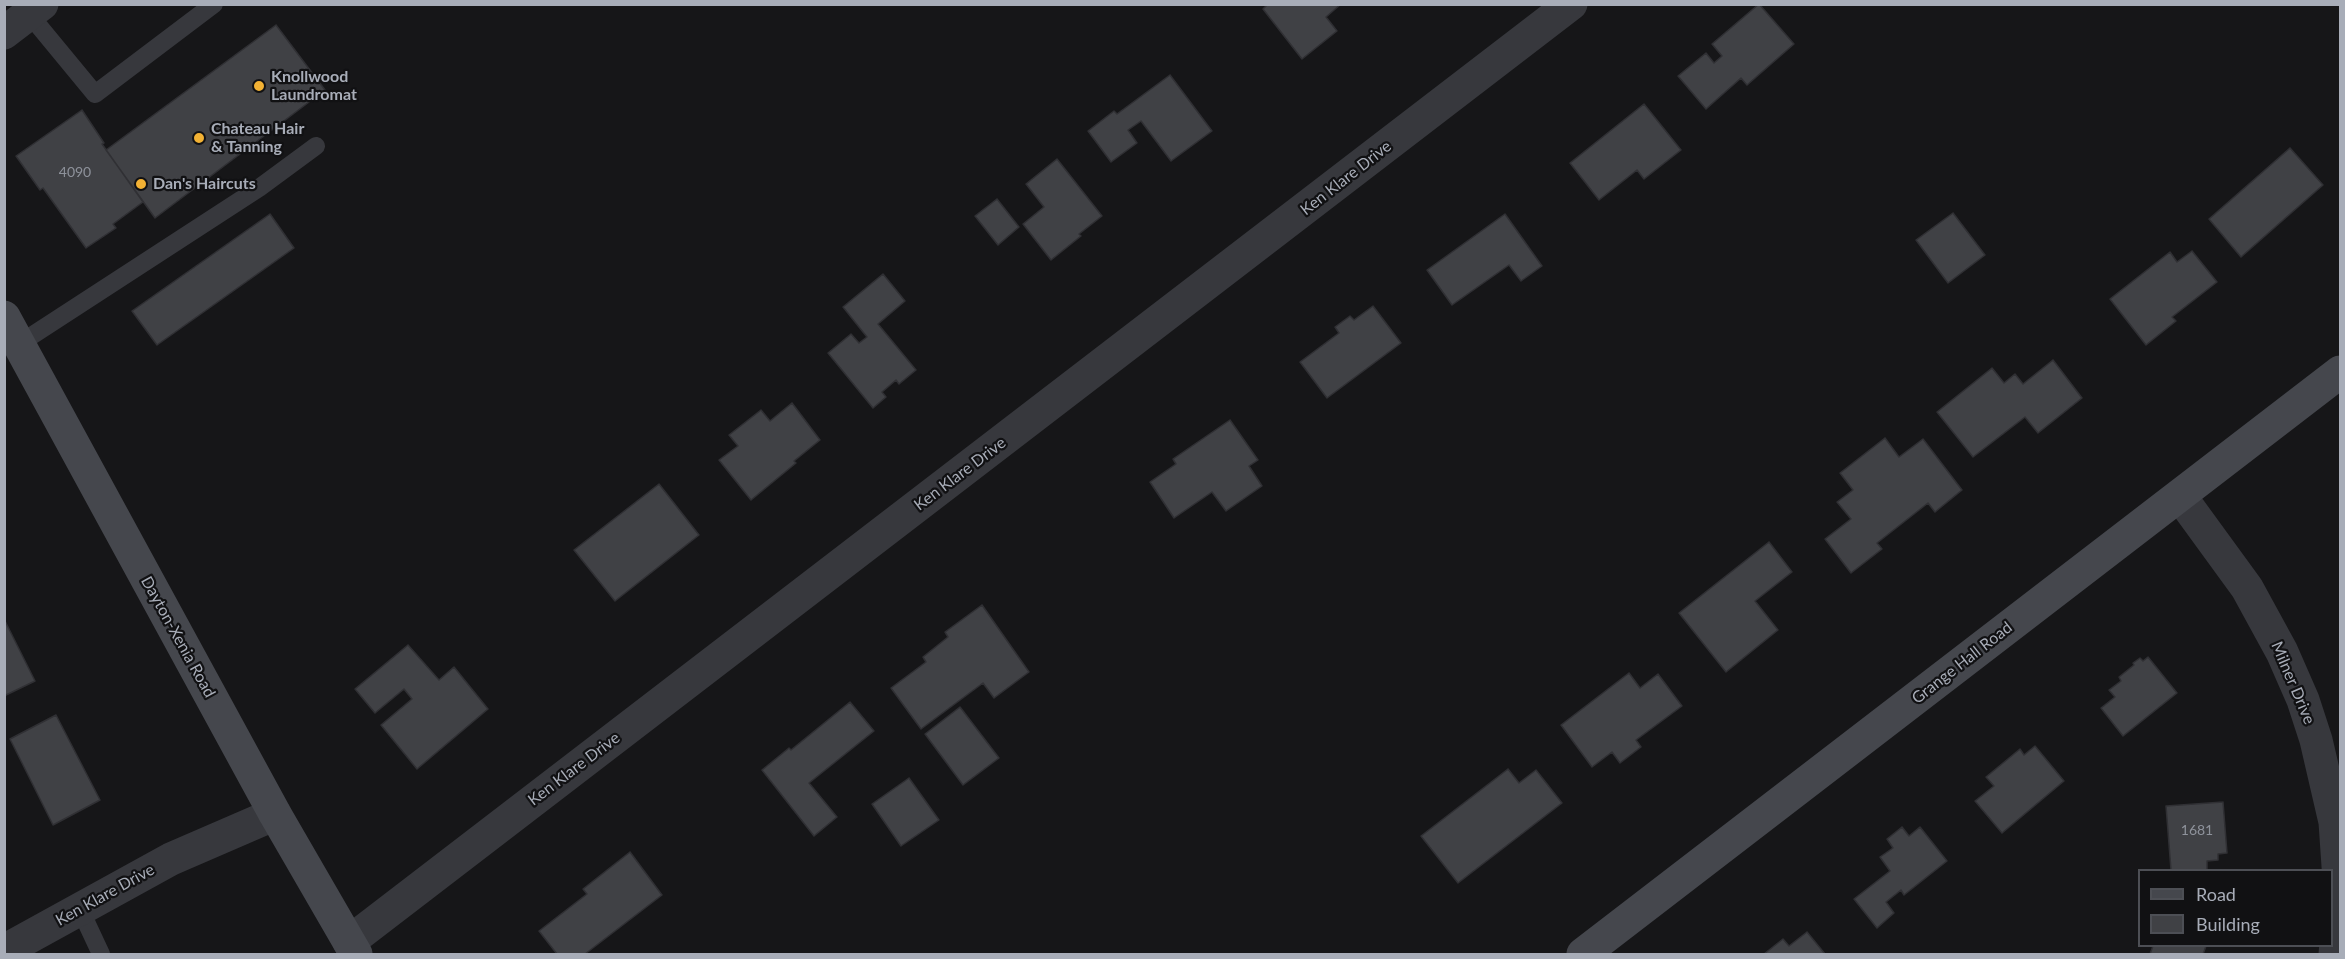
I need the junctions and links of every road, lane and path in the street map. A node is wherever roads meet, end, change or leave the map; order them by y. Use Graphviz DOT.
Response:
graph roads {
  1 [pos="214,4"];
  2 [pos="1570,4"];
  3 [pos="25,17"];
  4 [pos="316,146"];
  5 [pos="12,330"];
  6 [pos="2340,372"];
  7 [pos="2180,496"];
  8 [pos="275,814"];
  9 [pos="2340,895"];
  10 [pos="2340,901"];
  11 [pos="80,909"];
  12 [pos="352,948"];
  13 [pos="4,951"];
  14 [pos="101,954"];
  15 [pos="1583,954"];
  16 [pos="2335,954"];
  1 -- 3 [label="lane"];
  2 -- 12 [label="street, Ken Klare Drive"];
  4 -- 5 [label="lane"];
  5 -- 8 [label="main road, Dayton-Xenia Road"];
  6 -- 7 [label="main road, Grange Hall Road"];
  7 -- 9 [label="street, Milner Drive"];
  7 -- 15 [label="main road, Grange Hall Road"];
  8 -- 11 [label="street, Ken Klare Drive"];
  8 -- 12 [label="main road, Dayton-Xenia Road"];
  10 -- 16 [label="street"];
  11 -- 13 [label="street, Ken Klare Drive"];
  11 -- 14 [label="lane"];
}
